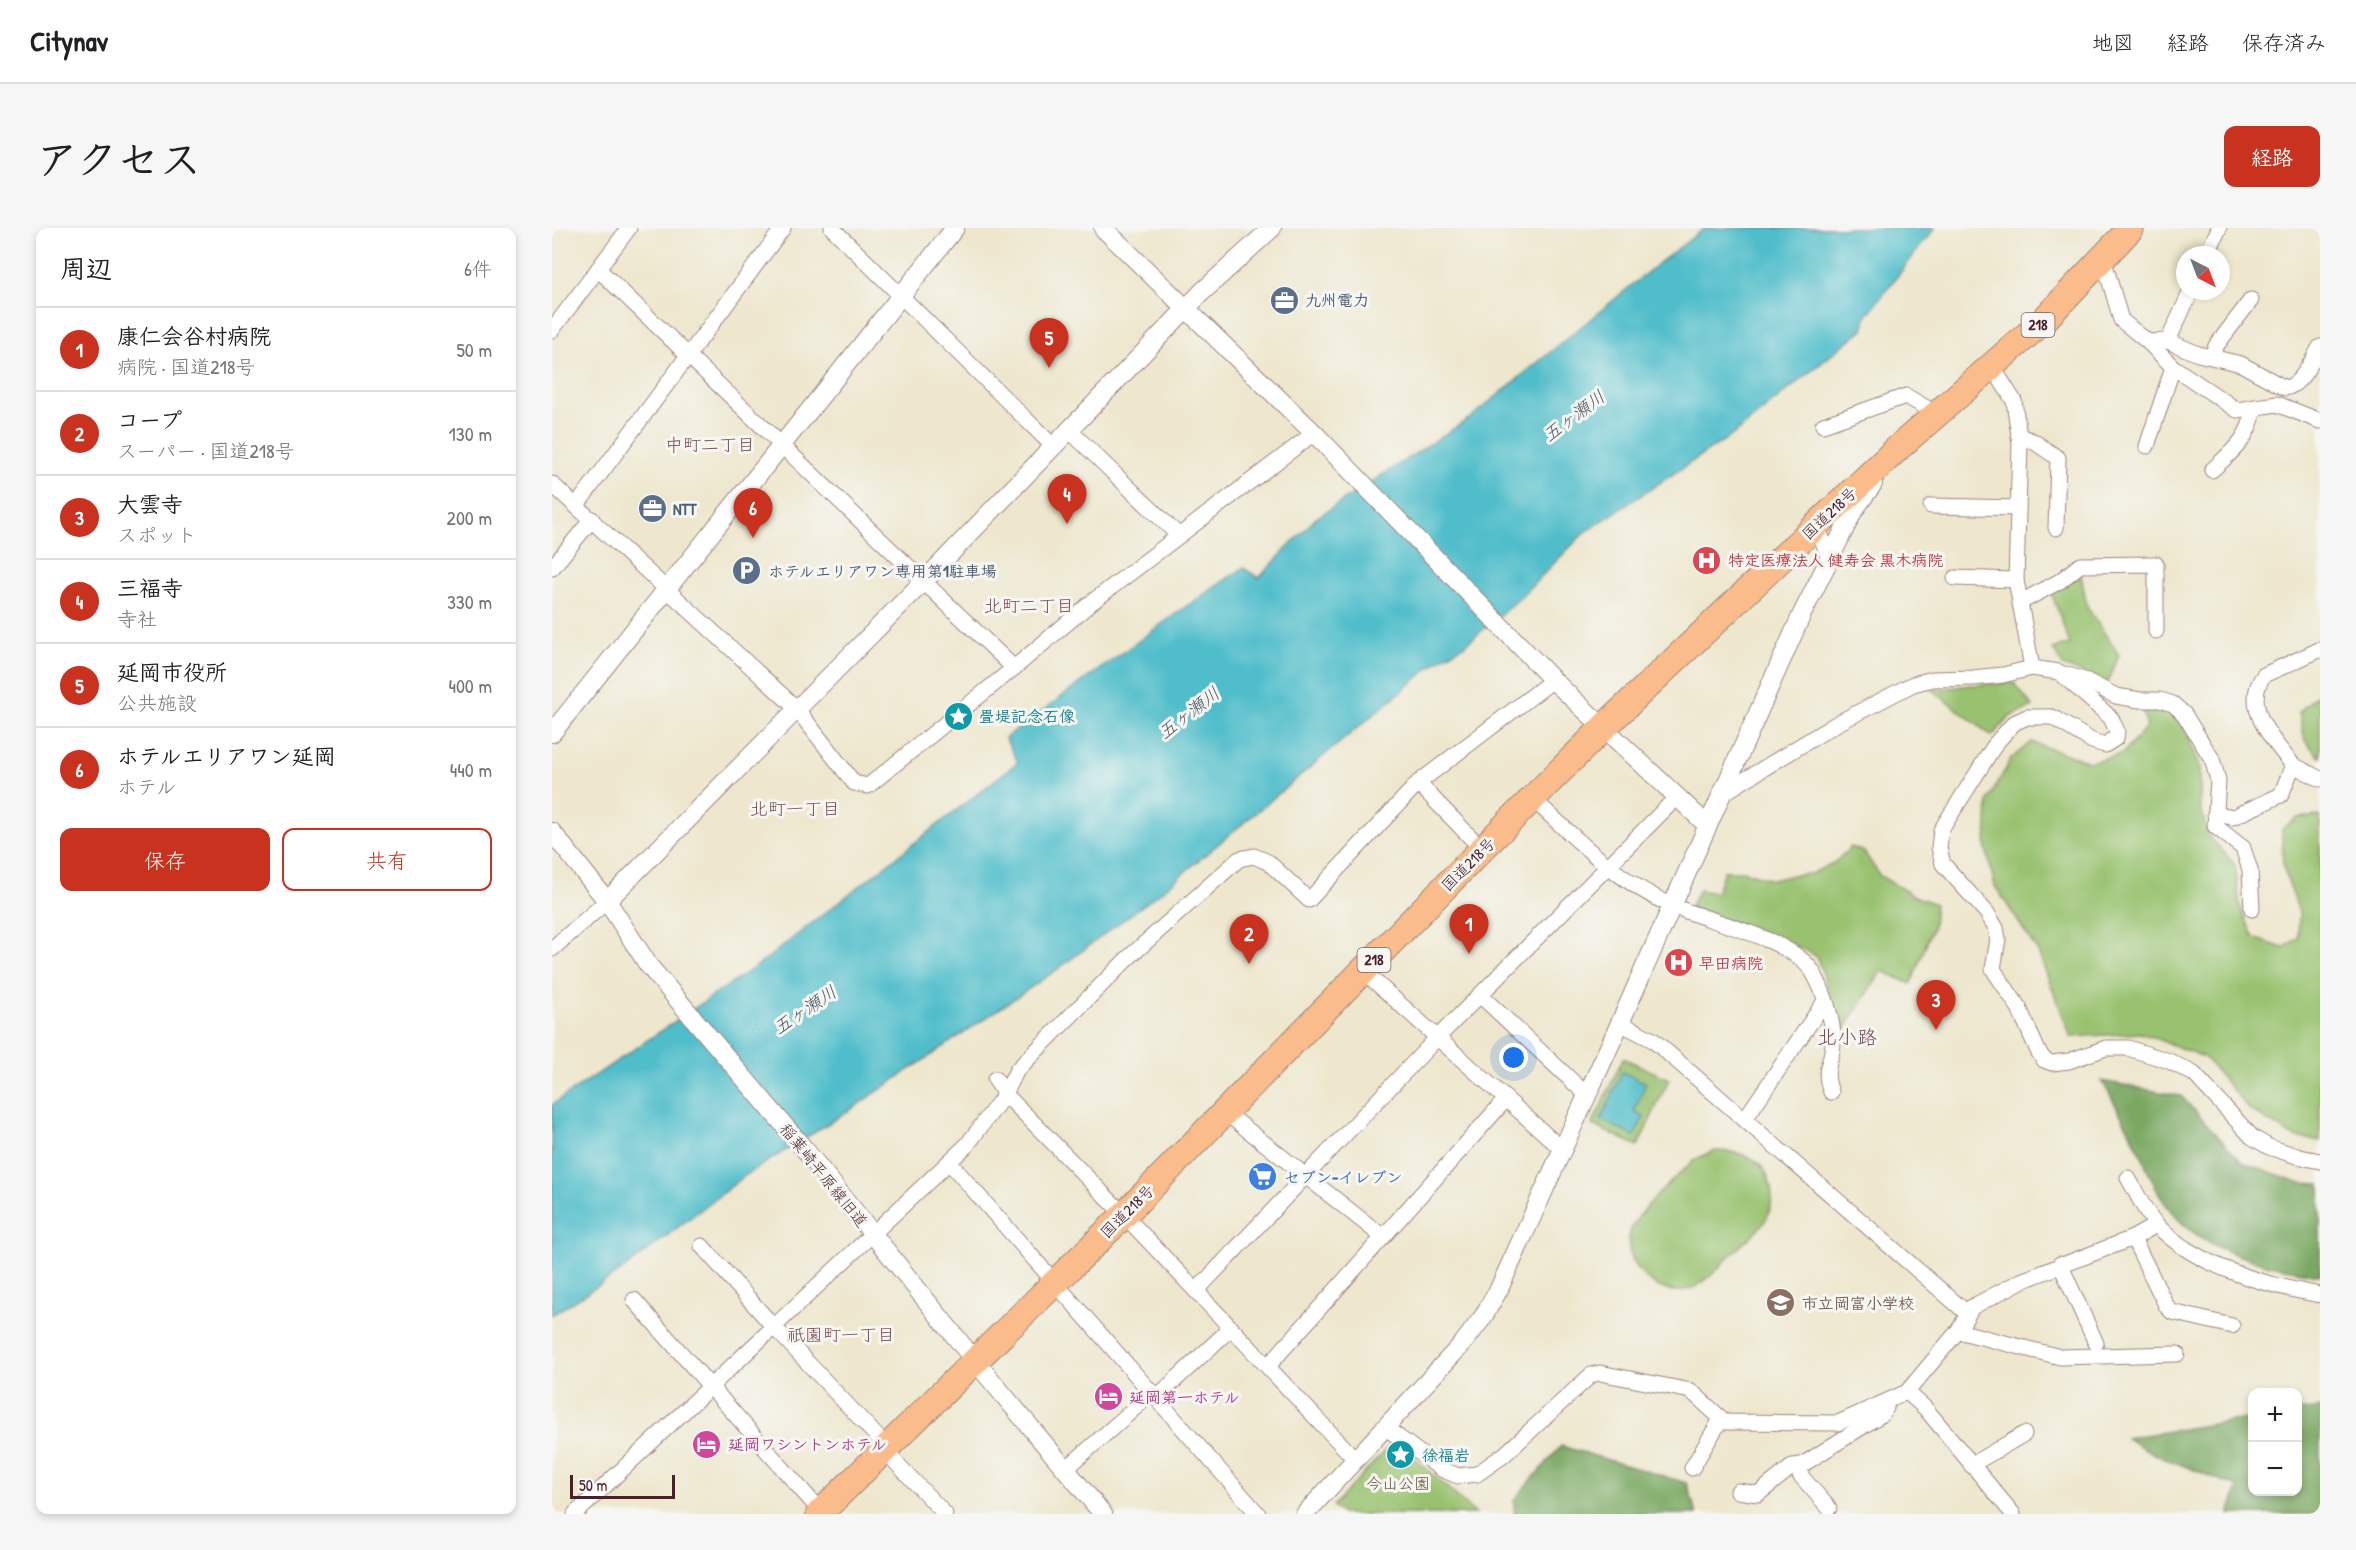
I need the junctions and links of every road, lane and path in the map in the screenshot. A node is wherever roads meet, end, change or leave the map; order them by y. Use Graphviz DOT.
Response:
graph roads {
  1 [pos="629,228"];
  2 [pos="783,228"];
  3 [pos="955,228"];
  4 [pos="1103,228"];
  5 [pos="1272,228"];
  6 [pos="2131,228"];
  7 [pos="2219,228"];
  8 [pos="834,229"];
  9 [pos="2211,246"];
  10 [pos="2103,258"];
  11 [pos="598,269"];
  12 [pos="901,296"];
  13 [pos="2187,300"];
  14 [pos="2250,300"];
  15 [pos="1185,309"];
  16 [pos="552,330"];
  17 [pos="2168,341"];
  18 [pos="2148,342"];
  19 [pos="2320,347"];
  20 [pos="687,356"];
  21 [pos="2212,356"];
  22 [pos="1992,366"];
  23 [pos="2172,367"];
  24 [pos="2255,407"];
  25 [pos="1937,414"];
  26 [pos="2320,421"];
  27 [pos="1823,425"];
  28 [pos="1069,430"];
  29 [pos="1314,434"];
  30 [pos="2019,436"];
  31 [pos="782,445"];
  32 [pos="2147,446"];
  33 [pos="1054,447"];
  34 [pos="1899,447"];
  35 [pos="2211,470"];
  36 [pos="552,484"];
  37 [pos="577,505"];
  38 [pos="1931,506"];
  39 [pos="2018,508"];
  40 [pos="592,519"];
  41 [pos="1817,524"];
  42 [pos="2056,528"];
  43 [pos="1178,535"];
  44 [pos="1829,559"];
  45 [pos="552,568"];
  46 [pos="1955,578"];
  47 [pos="2016,580"];
  48 [pos="924,581"];
  49 [pos="668,590"];
  50 [pos="2019,603"];
  51 [pos="2156,631"];
  52 [pos="2319,650"];
  53 [pos="1014,668"];
  54 [pos="2032,668"];
  55 [pos="2059,672"];
  56 [pos="1553,680"];
  57 [pos="796,708"];
  58 [pos="1604,728"];
  59 [pos="552,733"];
  60 [pos="2293,765"];
  61 [pos="2320,779"];
  62 [pos="1418,783"];
  63 [pos="1725,792"];
  64 [pos="1677,797"];
  65 [pos="1533,799"];
  66 [pos="2215,814"];
  67 [pos="1707,825"];
  68 [pos="552,832"];
  69 [pos="1482,849"];
  70 [pos="1608,868"];
  71 [pos="607,901"];
  72 [pos="1672,905"];
  73 [pos="2252,909"];
  74 [pos="552,949"];
  75 [pos="1363,971"];
  76 [pos="1480,995"];
  77 [pos="1824,1001"];
  78 [pos="1620,1023"];
  79 [pos="1438,1037"];
  80 [pos="994,1079"];
  81 [pos="1831,1092"];
  82 [pos="1005,1094"];
  83 [pos="1588,1095"];
  84 [pos="1506,1099"];
  85 [pos="1225,1112"];
  86 [pos="1745,1119"];
  87 [pos="1563,1150"];
  88 [pos="2320,1161"];
  89 [pos="949,1162"];
  90 [pos="1305,1176"];
  91 [pos="2128,1178"];
  92 [pos="1124,1215"];
  93 [pos="2156,1225"];
  94 [pos="872,1233"];
  95 [pos="1383,1237"];
  96 [pos="2133,1238"];
  97 [pos="702,1246"];
  98 [pos="2060,1264"];
  99 [pos="1054,1283"];
  100 [pos="1196,1291"];
  101 [pos="2320,1295"];
  102 [pos="634,1300"];
  103 [pos="1968,1314"];
  104 [pos="773,1326"];
  105 [pos="2232,1326"];
  106 [pos="1231,1328"];
  107 [pos="1958,1331"];
  108 [pos="2096,1343"];
  109 [pos="2176,1354"];
  110 [pos="975,1361"];
  111 [pos="1268,1366"];
  112 [pos="709,1387"];
  113 [pos="1907,1392"];
  114 [pos="1155,1395"];
  115 [pos="1890,1400"];
  116 [pos="1721,1419"];
  117 [pos="1385,1427"];
  118 [pos="2024,1434"];
  119 [pos="886,1449"];
  120 [pos="1355,1459"];
  121 [pos="1802,1465"];
  122 [pos="1971,1465"];
  123 [pos="1066,1468"];
  124 [pos="1692,1468"];
  125 [pos="1738,1491"];
  126 [pos="1829,1508"];
  127 [pos="821,1513"];
  128 [pos="574,1514"];
  129 [pos="945,1514"];
  130 [pos="1103,1514"];
  131 [pos="1258,1514"];
  132 [pos="1305,1514"];
  133 [pos="2013,1514"];
  1 -- 11 [label="street"];
  2 -- 20 [label="street"];
  3 -- 12 [label="street"];
  4 -- 15 [label="street"];
  5 -- 15 [label="street"];
  6 -- 10 [label="highway, 国道218号 / 218"];
  7 -- 9 [label="street"];
  8 -- 12 [label="street"];
  10 -- 18 [label="street"];
  10 -- 22 [label="highway, 国道218号 / 218"];
  11 -- 16 [label="street"];
  11 -- 20 [label="street"];
  12 -- 31 [label="street"];
  12 -- 33 [label="street"];
  13 -- 17 [label="street"];
  14 -- 21 [label="street"];
  15 -- 28 [label="street"];
  15 -- 29 [label="street"];
  17 -- 18 [label="street"];
  17 -- 21 [label="street"];
  18 -- 23 [label="street"];
  19 -- 21 [label="street"];
  20 -- 31 [label="street"];
  20 -- 37 [label="street"];
  22 -- 25 [label="highway, 国道218号 / 218"];
  22 -- 30 [label="street"];
  23 -- 24 [label="street"];
  23 -- 32 [label="street"];
  24 -- 26 [label="street"];
  24 -- 35 [label="street"];
  25 -- 27 [label="street"];
  25 -- 34 [label="highway, 国道218号 / 218"];
  28 -- 33 [label="street"];
  28 -- 43 [label="street"];
  29 -- 43 [label="street"];
  29 -- 56 [label="street"];
  30 -- 39 [label="street"];
  30 -- 42 [label="street"];
  31 -- 48 [label="street"];
  31 -- 49 [label="street"];
  33 -- 48 [label="street"];
  34 -- 41 [label="highway, 国道218号 / 218"];
  34 -- 44 [label="street"];
  36 -- 37 [label="street"];
  37 -- 40 [label="street"];
  38 -- 39 [label="street"];
  39 -- 47 [label="street"];
  40 -- 45 [label="street"];
  40 -- 49 [label="street"];
  41 -- 44 [label="street"];
  41 -- 58 [label="highway, 国道218号 / 218"];
  43 -- 53 [label="street"];
  44 -- 63 [label="street"];
  46 -- 47 [label="street"];
  47 -- 50 [label="street"];
  48 -- 53 [label="street"];
  48 -- 57 [label="street"];
  49 -- 57 [label="street"];
  49 -- 59 [label="street"];
  50 -- 51 [label="street"];
  50 -- 54 [label="street"];
  52 -- 60 [label="street"];
  53 -- 57 [label="street"];
  54 -- 55 [label="street"];
  54 -- 63 [label="street"];
  55 -- 66 [label="street"];
  55 -- 88 [label="street"];
  56 -- 58 [label="street"];
  56 -- 62 [label="street"];
  57 -- 71 [label="street"];
  58 -- 64 [label="street"];
  58 -- 65 [label="highway, 国道218号 / 218"];
  60 -- 61 [label="street"];
  60 -- 66 [label="street"];
  62 -- 69 [label="street"];
  62 -- 82 [label="street"];
  63 -- 67 [label="street"];
  64 -- 67 [label="street"];
  64 -- 70 [label="street"];
  65 -- 69 [label="highway, 国道218号 / 218"];
  65 -- 70 [label="street"];
  66 -- 73 [label="street"];
  67 -- 72 [label="street"];
  68 -- 71 [label="street, 稲葉崎平原線旧道"];
  69 -- 75 [label="highway, 国道218号 / 218"];
  70 -- 72 [label="street"];
  70 -- 76 [label="street"];
  71 -- 74 [label="street"];
  71 -- 94 [label="street, 稲葉崎平原線旧道"];
  72 -- 77 [label="street"];
  72 -- 78 [label="street"];
  75 -- 79 [label="street"];
  75 -- 85 [label="highway, 国道218号 / 218"];
  76 -- 79 [label="street"];
  76 -- 83 [label="street"];
  77 -- 81 [label="street"];
  77 -- 86 [label="street"];
  78 -- 83 [label="street"];
  78 -- 86 [label="street"];
  79 -- 84 [label="street"];
  79 -- 90 [label="street"];
  80 -- 82 [label="street"];
  82 -- 89 [label="street"];
  82 -- 92 [label="street"];
  83 -- 87 [label="street"];
  84 -- 87 [label="street"];
  84 -- 95 [label="street"];
  85 -- 90 [label="street"];
  85 -- 92 [label="highway, 国道218号 / 218"];
  86 -- 103 [label="street"];
  87 -- 117 [label="street"];
  89 -- 94 [label="street"];
  89 -- 99 [label="street"];
  90 -- 95 [label="street"];
  90 -- 100 [label="street"];
  91 -- 93 [label="street"];
  92 -- 99 [label="highway, 国道218号 / 218"];
  92 -- 100 [label="street"];
  93 -- 96 [label="street"];
  93 -- 101 [label="street"];
  94 -- 104 [label="street"];
  94 -- 110 [label="street, 稲葉崎平原線旧道"];
  95 -- 111 [label="street"];
  96 -- 98 [label="street"];
  96 -- 105 [label="street"];
  97 -- 104 [label="street"];
  98 -- 103 [label="street"];
  98 -- 108 [label="street"];
  99 -- 110 [label="highway, 国道218号 / 218"];
  99 -- 114 [label="street"];
  100 -- 106 [label="street"];
  102 -- 112 [label="street"];
  103 -- 107 [label="street"];
  104 -- 112 [label="street"];
  104 -- 119 [label="street"];
  106 -- 111 [label="street"];
  106 -- 114 [label="street"];
  107 -- 109 [label="street"];
  107 -- 113 [label="street"];
  110 -- 119 [label="highway, 国道218号 / 218"];
  110 -- 123 [label="street, 稲葉崎平原線旧道"];
  111 -- 120 [label="street"];
  112 -- 127 [label="street"];
  112 -- 128 [label="street"];
  113 -- 115 [label="street"];
  113 -- 122 [label="street"];
  114 -- 123 [label="street"];
  114 -- 131 [label="street"];
  115 -- 116 [label="street"];
  115 -- 121 [label="street"];
  116 -- 117 [label="street"];
  116 -- 124 [label="street"];
  117 -- 120 [label="street"];
  118 -- 122 [label="street"];
  119 -- 127 [label="highway, 国道218号 / 218"];
  119 -- 129 [label="street"];
  120 -- 132 [label="street"];
  121 -- 125 [label="street"];
  121 -- 126 [label="street"];
  122 -- 133 [label="street"];
  123 -- 130 [label="street, 稲葉崎平原線旧道"];
}
